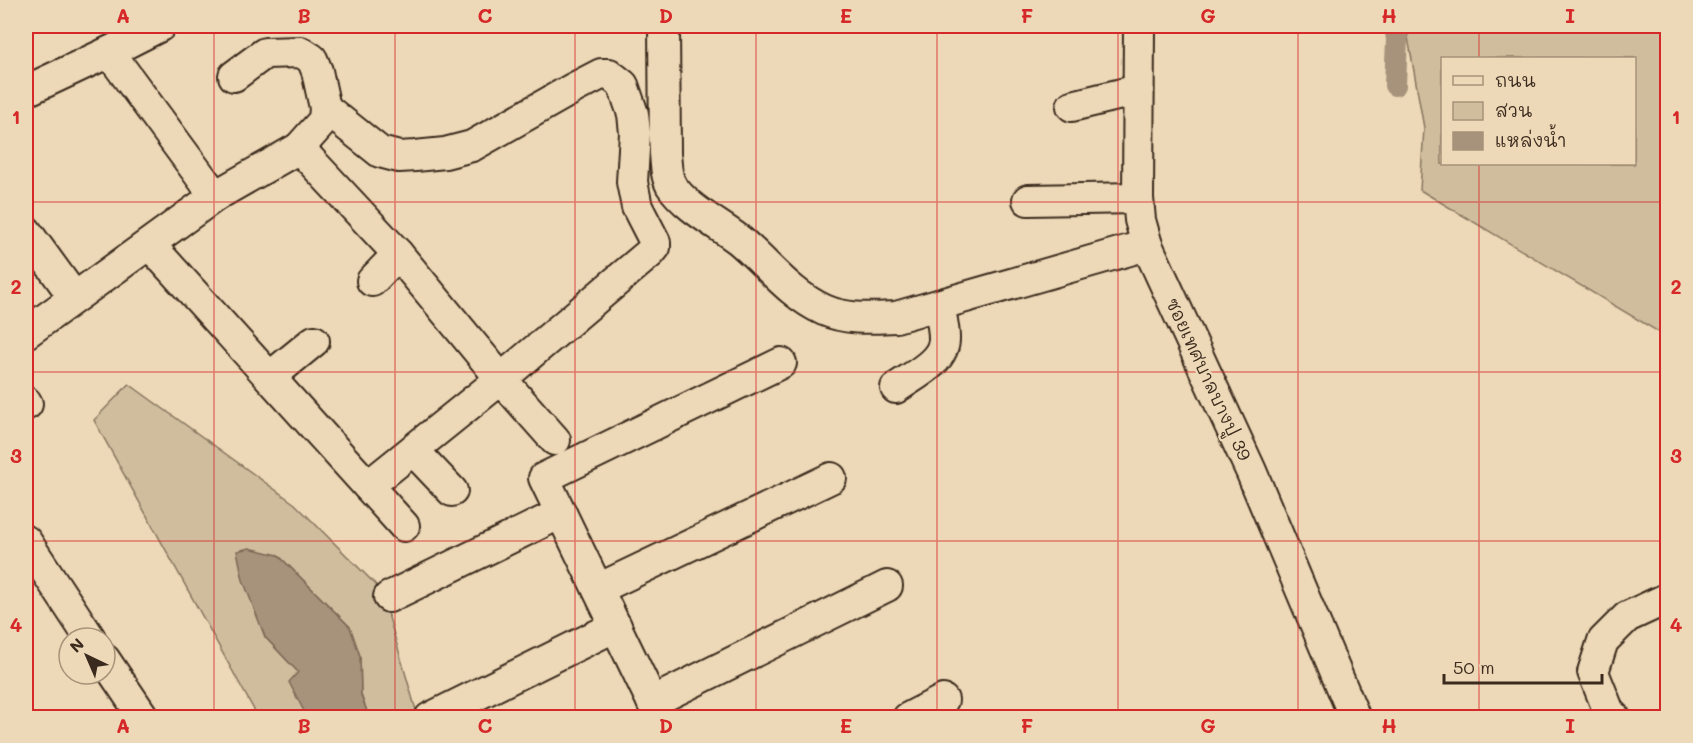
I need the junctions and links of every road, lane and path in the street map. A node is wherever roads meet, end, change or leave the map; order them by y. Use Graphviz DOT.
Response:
graph roads {
  1 [pos="160,26"];
  2 [pos="664,26"];
  3 [pos="1139,26"];
  4 [pos="299,38"];
  5 [pos="109,52"];
  6 [pos="234,76"];
  7 [pos="1138,90"];
  8 [pos="26,91"];
  9 [pos="1072,106"];
  10 [pos="325,108"];
  11 [pos="299,148"];
  12 [pos="215,196"];
  13 [pos="1138,198"];
  14 [pos="1028,200"];
  15 [pos="26,231"];
  16 [pos="150,245"];
  17 [pos="1147,245"];
  18 [pos="398,254"];
  19 [pos="372,281"];
  20 [pos="74,297"];
  21 [pos="939,305"];
  22 [pos="26,333"];
  23 [pos="314,341"];
  24 [pos="782,363"];
  25 [pos="270,377"];
  26 [pos="501,379"];
  27 [pos="896,388"];
  28 [pos="555,440"];
  29 [pos="413,450"];
  30 [pos="831,478"];
  31 [pos="368,486"];
  32 [pos="452,491"];
  33 [pos="561,513"];
  34 [pos="404,526"];
  35 [pos="26,541"];
  36 [pos="888,586"];
  37 [pos="598,589"];
  38 [pos="389,597"];
  39 [pos="1668,598"];
  40 [pos="82,626"];
  41 [pos="616,627"];
  42 [pos="117,678"];
  43 [pos="943,700"];
  44 [pos="656,710"];
  45 [pos="144,717"];
  46 [pos="430,717"];
  47 [pos="908,717"];
  48 [pos="1355,717"];
  49 [pos="1615,717"];
  1 -- 5 [label="street"];
  2 -- 21 [label="street"];
  3 -- 7 [label="street, ซอยเทศบาลบางปู 39"];
  4 -- 6 [label="street"];
  4 -- 10 [label="street"];
  5 -- 8 [label="street"];
  5 -- 12 [label="street"];
  7 -- 9 [label="street"];
  7 -- 13 [label="street, ซอยเทศบาลบางปู 39"];
  10 -- 11 [label="street"];
  10 -- 26 [label="street"];
  11 -- 12 [label="street"];
  11 -- 18 [label="street"];
  12 -- 16 [label="street"];
  13 -- 14 [label="street"];
  13 -- 17 [label="street, ซอยเทศบาลบางปู 39"];
  15 -- 20 [label="street"];
  16 -- 20 [label="street"];
  16 -- 25 [label="street"];
  17 -- 21 [label="street"];
  17 -- 48 [label="street, ซอยเทศบาลบางปู 39"];
  18 -- 19 [label="street"];
  18 -- 26 [label="street"];
  20 -- 22 [label="street"];
  21 -- 27 [label="street"];
  23 -- 25 [label="street"];
  24 -- 33 [label="street"];
  25 -- 31 [label="street"];
  26 -- 28 [label="street"];
  26 -- 29 [label="street"];
  29 -- 31 [label="street"];
  29 -- 32 [label="street"];
  30 -- 37 [label="street"];
  31 -- 34 [label="street"];
  33 -- 37 [label="street"];
  33 -- 38 [label="street"];
  35 -- 40 [label="street"];
  36 -- 44 [label="street"];
  37 -- 41 [label="street"];
  39 -- 49 [label="street"];
  41 -- 44 [label="street"];
  41 -- 46 [label="street"];
  42 -- 45 [label="street"];
  43 -- 47 [label="street"];
}
